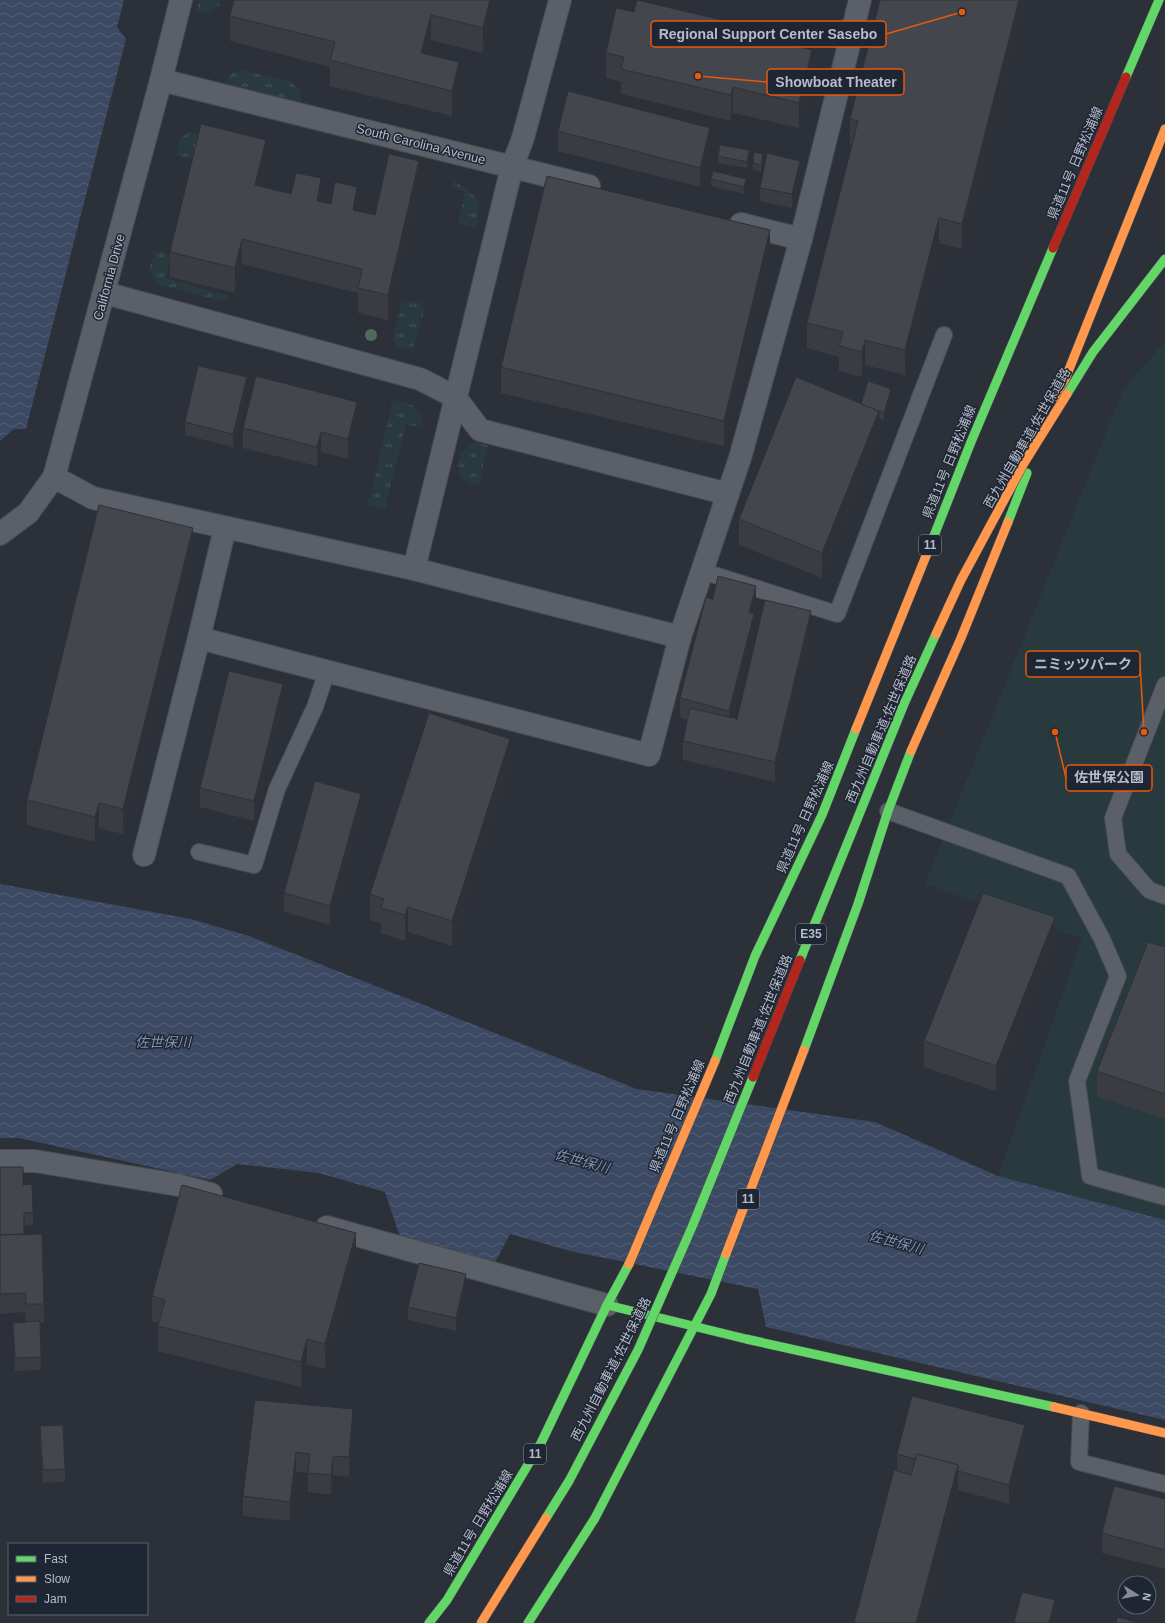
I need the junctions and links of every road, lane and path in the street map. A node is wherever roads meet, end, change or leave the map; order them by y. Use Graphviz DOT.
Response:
graph roads {
  1 [pos="180,0"];
  2 [pos="560,0"];
  3 [pos="860,0"];
  4 [pos="1159,0"];
  5 [pos="161,80"];
  6 [pos="1165,129"];
  7 [pos="512,167"];
  8 [pos="611,192"];
  9 [pos="725,220"];
  10 [pos="801,239"];
  11 [pos="1165,259"];
  12 [pos="105,293"];
  13 [pos="944,335"];
  14 [pos="455,397"];
  15 [pos="54,477"];
  16 [pos="728,494"];
  17 [pos="225,528"];
  18 [pos="0,534"];
  19 [pos="414,569"];
  20 [pos="702,571"];
  21 [pos="680,637"];
  22 [pos="199,638"];
  23 [pos="327,671"];
  24 [pos="1165,686"];
  25 [pos="888,811"];
  26 [pos="199,852"];
  27 [pos="144,855"];
  28 [pos="1165,896"];
  29 [pos="0,1161"];
  30 [pos="1165,1196"];
  31 [pos="232,1200"];
  32 [pos="308,1221"];
  33 [pos="608,1305"];
  34 [pos="693,1328"];
  35 [pos="1081,1413"];
  36 [pos="1165,1433"];
  37 [pos="1165,1484"];
  38 [pos="429,1623"];
  39 [pos="481,1623"];
  40 [pos="528,1623"];
  1 -- 5 [label="street, California Drive"];
  2 -- 7 [label="street"];
  3 -- 10 [label="street"];
  4 -- 33 [label="main road, 県道11号 日野松浦線 / 11"];
  5 -- 7 [label="street, South Carolina Avenue"];
  5 -- 12 [label="street, California Drive"];
  6 -- 25 [label="main road, 11"];
  7 -- 8 [label="street, South Carolina Avenue"];
  7 -- 14 [label="street"];
  9 -- 10 [label="street"];
  10 -- 16 [label="street"];
  11 -- 39 [label="main road, 西九州自動車道;佐世保道路 / E35, bridge"];
  12 -- 14 [label="street"];
  12 -- 15 [label="street, California Drive"];
  13 -- 20 [label="lane"];
  14 -- 16 [label="street"];
  14 -- 19 [label="street"];
  15 -- 17 [label="street"];
  15 -- 18 [label="street, California Drive"];
  16 -- 20 [label="street"];
  17 -- 19 [label="street"];
  17 -- 22 [label="street"];
  19 -- 21 [label="street"];
  20 -- 21 [label="street"];
  21 -- 23 [label="street"];
  22 -- 23 [label="street"];
  22 -- 27 [label="street"];
  23 -- 26 [label="lane"];
  24 -- 28 [label="lane"];
  25 -- 30 [label="lane"];
  25 -- 34 [label="main road, 11"];
  29 -- 31 [label="street"];
  32 -- 33 [label="street"];
  33 -- 34 [label="main road"];
  33 -- 38 [label="main road, 県道11号 日野松浦線 / 11"];
  34 -- 35 [label="main road"];
  34 -- 40 [label="main road, 11"];
  35 -- 36 [label="main road"];
  35 -- 37 [label="lane"];
}
